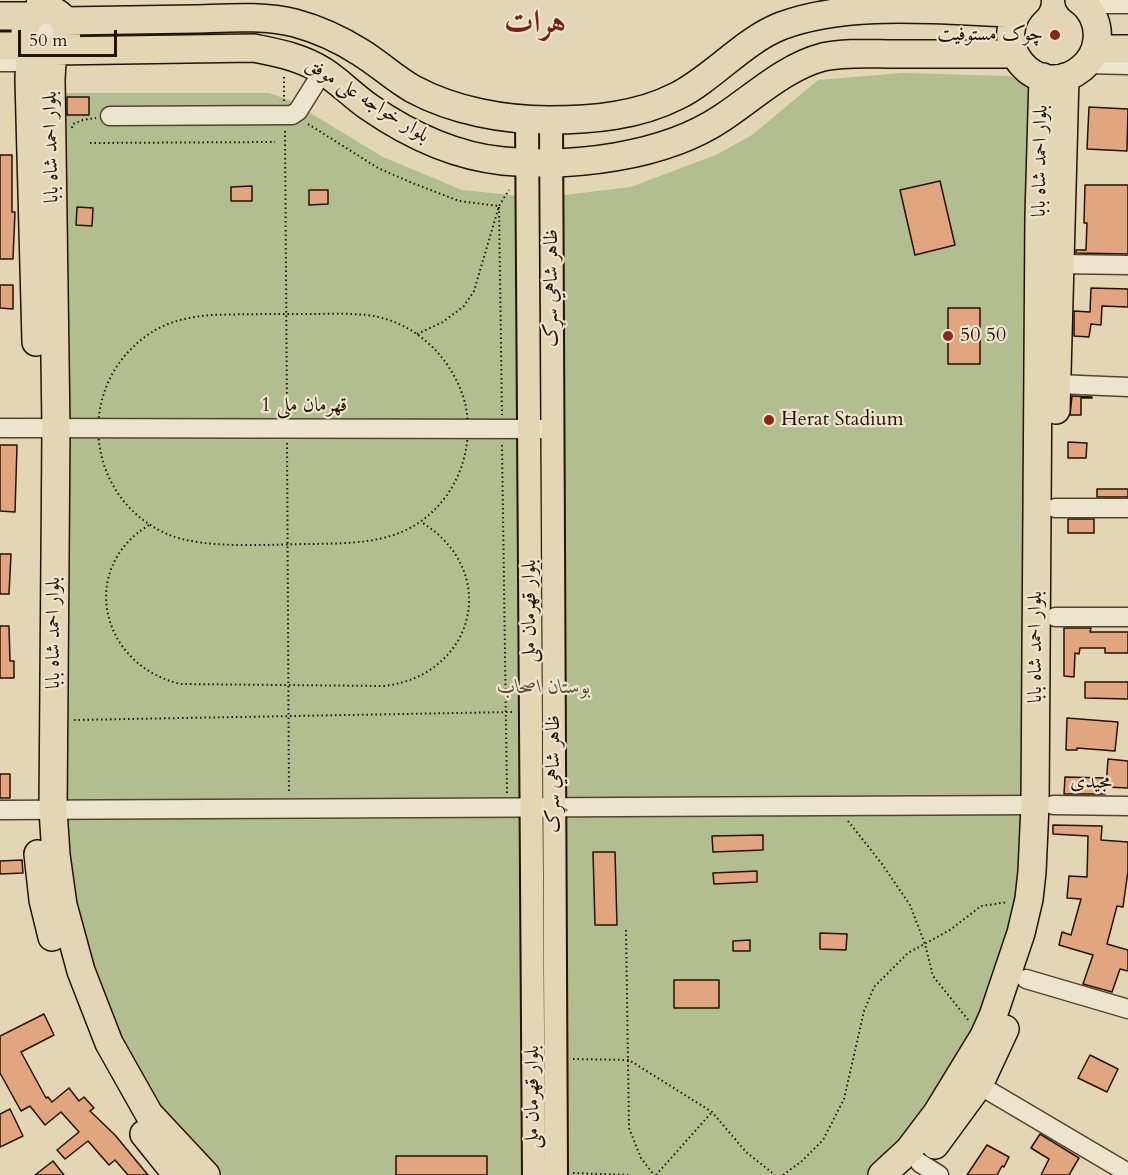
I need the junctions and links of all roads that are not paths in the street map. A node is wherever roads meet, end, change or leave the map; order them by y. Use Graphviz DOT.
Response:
graph roads {
  1 [pos="1082,2"];
  2 [pos="1128,4"];
  3 [pos="1022,6"];
  4 [pos="0,16"];
  5 [pos="43,27"];
  6 [pos="1128,32"];
  7 [pos="0,46"];
  8 [pos="1128,49"];
  9 [pos="1014,54"];
  10 [pos="1077,60"];
  11 [pos="0,62"];
  12 [pos="1128,65"];
  13 [pos="323,71"];
  14 [pos="110,116"];
  15 [pos="539,120"];
  16 [pos="539,162"];
  17 [pos="1060,264"];
  18 [pos="1128,265"];
  19 [pos="1057,384"];
  20 [pos="1128,387"];
  21 [pos="0,428"];
  22 [pos="47,429"];
  23 [pos="529,429"];
  24 [pos="553,429"];
  25 [pos="1055,508"];
  26 [pos="1128,508"];
  27 [pos="1054,617"];
  28 [pos="1128,617"];
  29 [pos="1044,805"];
  30 [pos="1128,806"];
  31 [pos="531,807"];
  32 [pos="554,807"];
  33 [pos="0,810"];
  34 [pos="45,810"];
  35 [pos="1026,979"];
  36 [pos="1128,1009"];
  37 [pos="979,1085"];
  38 [pos="922,1171"];
  39 [pos="1128,1173"];
  40 [pos="548,1174"];
  41 [pos="177,1175"];
  42 [pos="206,1175"];
  43 [pos="882,1175"];
  1 -- 2 [label="street"];
  1 -- 10 [label="highway"];
  3 -- 9 [label="highway"];
  3 -- 15 [label="highway, بلوار خواجه علی موفق"];
  4 -- 5 [label="highway"];
  5 -- 7 [label="highway"];
  5 -- 11 [label="street"];
  5 -- 13 [label="highway, بلوار خواجه علی موفق"];
  5 -- 15 [label="highway, بلوار خواجه علی موفق"];
  5 -- 22 [label="highway, بلوار احمد شاه بابا"];
  6 -- 10 [label="highway"];
  8 -- 10 [label="highway"];
  9 -- 10 [label="highway"];
  9 -- 16 [label="highway, بلوار خواجه علی موفق"];
  10 -- 12 [label="street"];
  10 -- 17 [label="highway, بلوار احمد شاه بابا"];
  10 -- 29 [label="highway, بلوار احمد شاه بابا"];
  13 -- 14 [label="street"];
  13 -- 16 [label="highway, بلوار خواجه علی موفق"];
  15 -- 16 [label="main road, بلوار قهرمان ملی"];
  16 -- 23 [label="main road, بلوار قهرمان ملی"];
  16 -- 24 [label="main road, ظاهر شاهي سړک"];
  17 -- 18 [label="street"];
  17 -- 19 [label="highway, بلوار احمد شاه بابا"];
  19 -- 20 [label="street"];
  19 -- 25 [label="highway, بلوار احمد شاه بابا"];
  21 -- 22 [label="street, قهرمان ملی 1"];
  22 -- 23 [label="street, قهرمان ملی 1"];
  22 -- 34 [label="highway, بلوار احمد شاه بابا"];
  22 -- 34 [label="highway, بلوار احمد شاه بابا"];
  23 -- 24 [label="street, قهرمان ملی 1"];
  23 -- 31 [label="main road, بلوار قهرمان ملی"];
  24 -- 32 [label="main road, ظاهر شاهي سړک"];
  25 -- 26 [label="street"];
  25 -- 27 [label="highway, بلوار احمد شاه بابا"];
  27 -- 28 [label="street"];
  27 -- 29 [label="highway, بلوار احمد شاه بابا"];
  29 -- 30 [label="street, مجیدی"];
  29 -- 32 [label="street, مجیدی"];
  29 -- 35 [label="highway, بلوار احمد شاه بابا"];
  29 -- 43 [label="highway, بلوار احمد شاه بابا"];
  31 -- 32 [label="street, مجیدی"];
  31 -- 34 [label="street, مجیدی"];
  31 -- 40 [label="main road, بلوار قهرمان ملی"];
  32 -- 40 [label="main road, ظاهر شاهي سړک"];
  33 -- 34 [label="street, مجیدی"];
  34 -- 41 [label="highway, بلوار احمد شاه بابا"];
  34 -- 42 [label="highway, بلوار احمد شاه بابا"];
  35 -- 36 [label="street"];
  35 -- 37 [label="highway, بلوار احمد شاه بابا"];
  37 -- 38 [label="highway, بلوار احمد شاه بابا"];
  37 -- 39 [label="street"];
}
